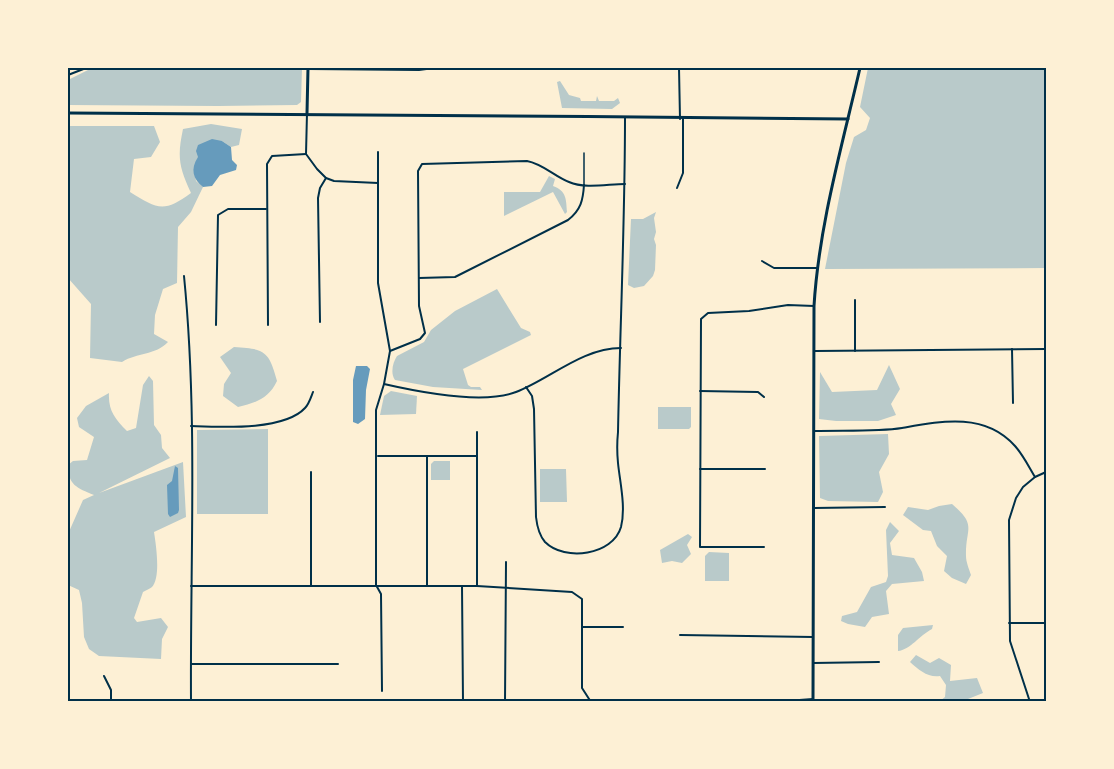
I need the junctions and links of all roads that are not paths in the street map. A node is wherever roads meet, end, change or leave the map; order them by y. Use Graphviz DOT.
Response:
graph roads {
  1 [pos="86,68"];
  2 [pos="308,68"];
  3 [pos="434,68"];
  4 [pos="679,68"];
  5 [pos="860,68"];
  6 [pos="354,69"];
  7 [pos="68,75"];
  8 [pos="68,112"];
  9 [pos="307,113"];
  10 [pos="625,118"];
  11 [pos="682,119"];
  12 [pos="848,119"];
  13 [pos="378,152"];
  14 [pos="584,153"];
  15 [pos="306,154"];
  16 [pos="326,178"];
  17 [pos="378,183"];
  18 [pos="625,184"];
  19 [pos="584,185"];
  20 [pos="677,188"];
  21 [pos="266,209"];
  22 [pos="762,261"];
  23 [pos="817,268"];
  24 [pos="184,276"];
  25 [pos="419,278"];
  26 [pos="855,300"];
  27 [pos="814,306"];
  28 [pos="320,322"];
  29 [pos="216,325"];
  30 [pos="268,325"];
  31 [pos="621,348"];
  32 [pos="1012,349"];
  33 [pos="1047,349"];
  34 [pos="390,351"];
  35 [pos="815,351"];
  36 [pos="855,351"];
  37 [pos="384,384"];
  38 [pos="526,387"];
  39 [pos="700,391"];
  40 [pos="313,392"];
  41 [pos="764,398"];
  42 [pos="1012,404"];
  43 [pos="191,426"];
  44 [pos="813,431"];
  45 [pos="477,432"];
  46 [pos="376,456"];
  47 [pos="427,456"];
  48 [pos="477,456"];
  49 [pos="700,469"];
  50 [pos="765,469"];
  51 [pos="310,472"];
  52 [pos="1047,472"];
  53 [pos="1035,477"];
  54 [pos="885,507"];
  55 [pos="814,508"];
  56 [pos="764,547"];
  57 [pos="506,562"];
  58 [pos="376,585"];
  59 [pos="191,586"];
  60 [pos="311,586"];
  61 [pos="427,586"];
  62 [pos="462,586"];
  63 [pos="477,586"];
  64 [pos="505,587"];
  65 [pos="1009,623"];
  66 [pos="1047,623"];
  67 [pos="583,627"];
  68 [pos="623,627"];
  69 [pos="680,635"];
  70 [pos="813,637"];
  71 [pos="879,662"];
  72 [pos="813,663"];
  73 [pos="191,664"];
  74 [pos="338,664"];
  75 [pos="104,676"];
  76 [pos="382,691"];
  77 [pos="813,700"];
  78 [pos="1047,700"];
  79 [pos="1030,701"];
  80 [pos="111,702"];
  81 [pos="191,702"];
  82 [pos="463,702"];
  83 [pos="505,702"];
  84 [pos="591,702"];
  85 [pos="772,702"];
  1 -- 7 [label="street"];
  2 -- 6 [label="street"];
  2 -- 9 [label="main road"];
  3 -- 6 [label="street"];
  4 -- 11 [label="street"];
  5 -- 12 [label="main road"];
  8 -- 9 [label="main road"];
  9 -- 10 [label="main road"];
  9 -- 15 [label="street"];
  10 -- 11 [label="main road"];
  10 -- 18 [label="street"];
  11 -- 12 [label="main road"];
  11 -- 20 [label="street"];
  12 -- 23 [label="main road"];
  13 -- 17 [label="street"];
  14 -- 19 [label="lane"];
  15 -- 16 [label="street"];
  15 -- 21 [label="street"];
  16 -- 17 [label="street"];
  16 -- 28 [label="street"];
  17 -- 34 [label="street"];
  18 -- 19 [label="street"];
  18 -- 31 [label="street"];
  19 -- 25 [label="street"];
  19 -- 25 [label="street"];
  21 -- 29 [label="street"];
  21 -- 30 [label="street"];
  22 -- 23 [label="street"];
  23 -- 27 [label="main road"];
  24 -- 43 [label="street"];
  25 -- 34 [label="street"];
  26 -- 36 [label="street"];
  27 -- 35 [label="main road"];
  27 -- 39 [label="street"];
  31 -- 38 [label="street"];
  31 -- 38 [label="street"];
  32 -- 33 [label="street"];
  32 -- 36 [label="street"];
  32 -- 42 [label="street"];
  34 -- 37 [label="street"];
  35 -- 36 [label="street"];
  35 -- 44 [label="main road"];
  37 -- 38 [label="street"];
  37 -- 46 [label="street"];
  39 -- 41 [label="street"];
  39 -- 49 [label="street"];
  40 -- 43 [label="street"];
  43 -- 59 [label="street"];
  44 -- 53 [label="street"];
  44 -- 55 [label="main road"];
  45 -- 48 [label="street"];
  46 -- 47 [label="street"];
  46 -- 58 [label="street"];
  47 -- 48 [label="street"];
  47 -- 61 [label="street"];
  48 -- 63 [label="street"];
  49 -- 50 [label="street"];
  49 -- 56 [label="street"];
  51 -- 60 [label="street"];
  52 -- 53 [label="street"];
  53 -- 65 [label="street"];
  54 -- 55 [label="street"];
  55 -- 70 [label="main road"];
  57 -- 64 [label="street"];
  58 -- 60 [label="street"];
  58 -- 61 [label="street"];
  58 -- 76 [label="street"];
  59 -- 60 [label="street"];
  59 -- 73 [label="street"];
  61 -- 62 [label="street"];
  62 -- 63 [label="street"];
  62 -- 82 [label="street"];
  63 -- 64 [label="street"];
  64 -- 67 [label="street"];
  64 -- 83 [label="street"];
  65 -- 66 [label="street"];
  65 -- 79 [label="street"];
  67 -- 68 [label="street"];
  67 -- 84 [label="street"];
  69 -- 70 [label="street"];
  70 -- 72 [label="main road"];
  71 -- 72 [label="street"];
  72 -- 77 [label="main road"];
  73 -- 74 [label="street"];
  73 -- 81 [label="street"];
  75 -- 80 [label="street"];
  77 -- 85 [label="street"];
  78 -- 79 [label="street"];
}
